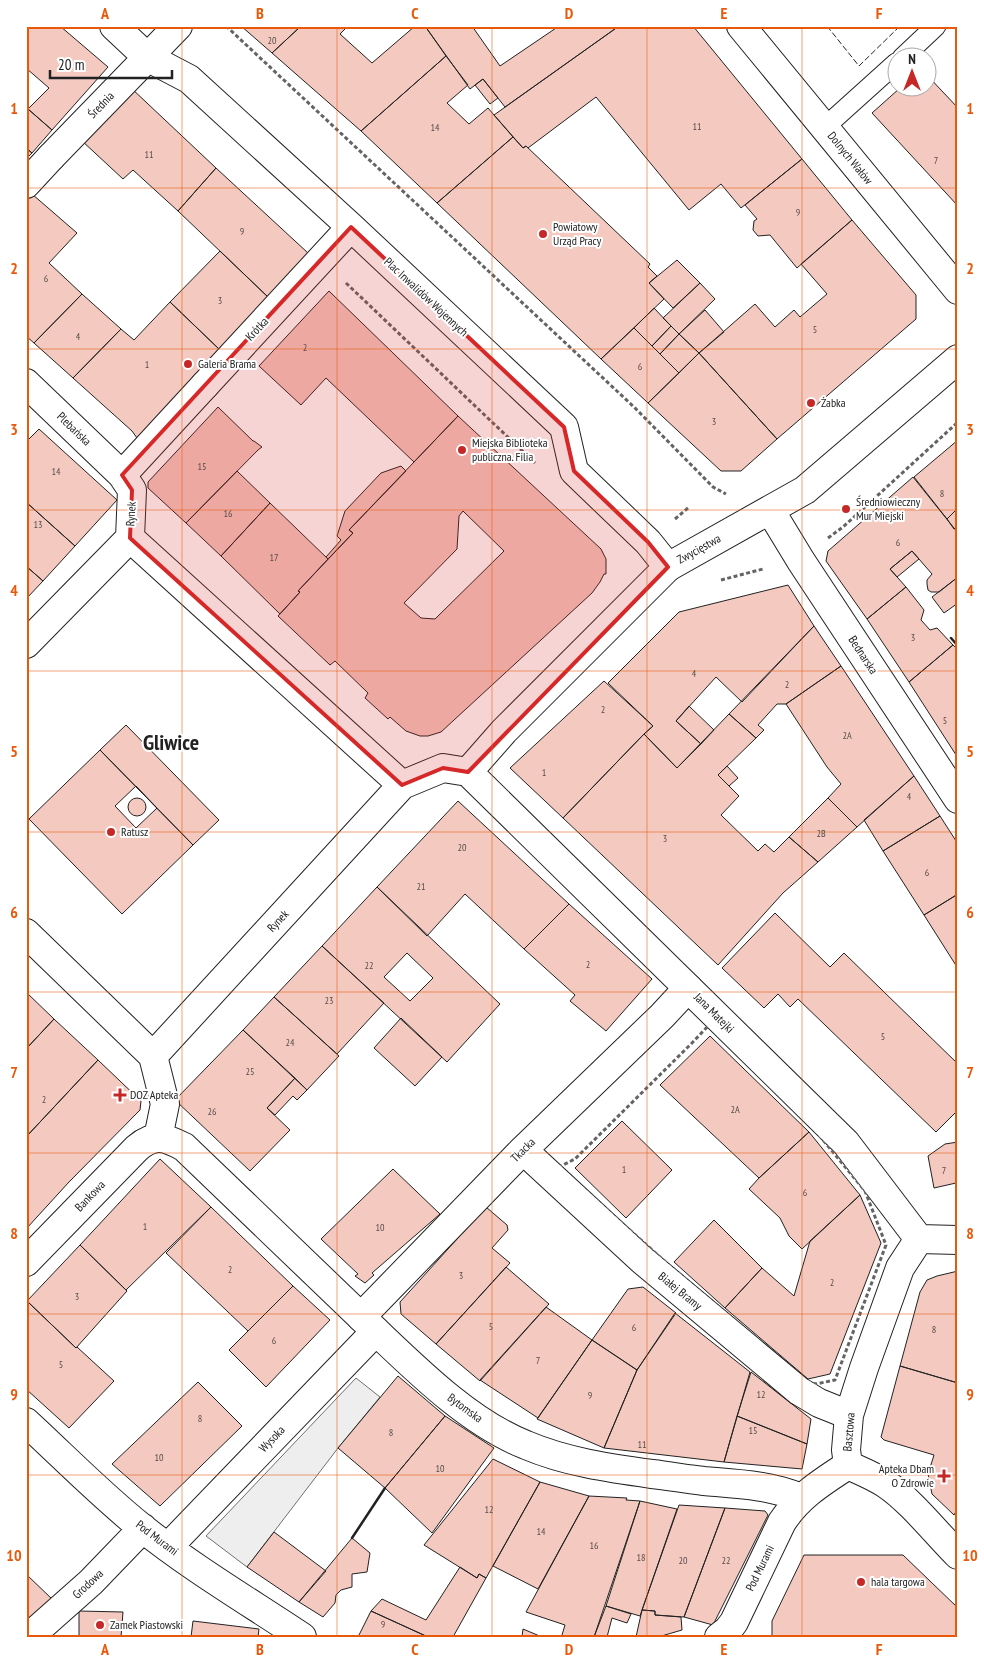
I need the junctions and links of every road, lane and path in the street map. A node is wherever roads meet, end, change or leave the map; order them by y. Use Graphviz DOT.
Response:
graph roads {
  1 [pos="114,26"];
  2 [pos="178,26"];
  3 [pos="226,26"];
  4 [pos="740,26"];
  5 [pos="936,26"];
  6 [pos="913,48"];
  7 [pos="147,57"];
  8 [pos="886,71"];
  9 [pos="825,128"];
  10 [pos="26,184"];
  11 [pos="351,227"];
  12 [pos="339,277"];
  13 [pos="958,290"];
  14 [pos="958,359"];
  15 [pos="26,383"];
  16 [pos="958,422"];
  17 [pos="539,467"];
  18 [pos="127,482"];
  19 [pos="726,494"];
  20 [pos="770,510"];
  21 [pos="130,538"];
  22 [pos="826,540"];
  23 [pos="668,567"];
  24 [pos="26,644"];
  25 [pos="456,770"];
  26 [pos="402,785"];
  27 [pos="958,799"];
  28 [pos="26,933"];
  29 [pos="688,988"];
  30 [pos="153,1056"];
  31 [pos="158,1138"];
  32 [pos="523,1150"];
  33 [pos="919,1239"];
  34 [pos="958,1240"];
  35 [pos="886,1245"];
  36 [pos="26,1262"];
  37 [pos="369,1324"];
  38 [pos="849,1415"];
  39 [pos="26,1422"];
  40 [pos="848,1465"];
  41 [pos="801,1498"];
  42 [pos="142,1528"];
  43 [pos="168,1546"];
  44 [pos="958,1555"];
  45 [pos="29,1637"];
  46 [pos="302,1637"];
  47 [pos="720,1637"];
  1 -- 7 [label="street, Plac Inwalidów Wojennych"];
  2 -- 7 [label="street, Średnia"];
  3 -- 19 [label="path"];
  4 -- 9 [label="street, Dolnych Wałów"];
  5 -- 6 [label="lane"];
  7 -- 10 [label="street, Średnia"];
  7 -- 11 [label="street, Plac Inwalidów Wojennych"];
  8 -- 9 [label="lane"];
  9 -- 13 [label="street, Dolnych Wałów"];
  11 -- 18 [label="street, Krótka"];
  11 -- 23 [label="street, Plac Inwalidów Wojennych"];
  12 -- 17 [label="path"];
  14 -- 20 [label="street, Zwycięstwa"];
  15 -- 18 [label="street, Plebańska"];
  16 -- 22 [label="path"];
  18 -- 21 [label="street, Rynek"];
  20 -- 23 [label="street, Zwycięstwa"];
  20 -- 27 [label="street, Bednarska"];
  21 -- 24 [label="street, Rynek"];
  21 -- 26 [label="street, Rynek"];
  23 -- 25 [label="street, Zwycięstwa"];
  25 -- 26 [label="street, Rynek"];
  25 -- 29 [label="street, Jana Matejki"];
  26 -- 30 [label="street, Rynek"];
  28 -- 30 [label="street"];
  29 -- 32 [label="street, Tkacka"];
  29 -- 33 [label="street, Jana Matejki"];
  30 -- 31 [label="street"];
  31 -- 36 [label="street, Bankowa"];
  31 -- 37 [label="street, Bytomska"];
  32 -- 37 [label="street, Tkacka"];
  32 -- 38 [label="street, Białej Bramy"];
  33 -- 34 [label="street"];
  33 -- 38 [label="street, Basztowa"];
  35 -- 35 [label="path"];
  37 -- 41 [label="street, Bytomska"];
  37 -- 43 [label="street, Wysoka"];
  38 -- 40 [label="street, Basztowa"];
  39 -- 42 [label="street, Pod Murami"];
  40 -- 41 [label="street"];
  40 -- 44 [label="street, Basztowa"];
  41 -- 47 [label="street, Pod Murami"];
  42 -- 43 [label="street, Pod Murami"];
  42 -- 45 [label="street, Grodowa"];
  43 -- 46 [label="street, Pod Murami"];
}
